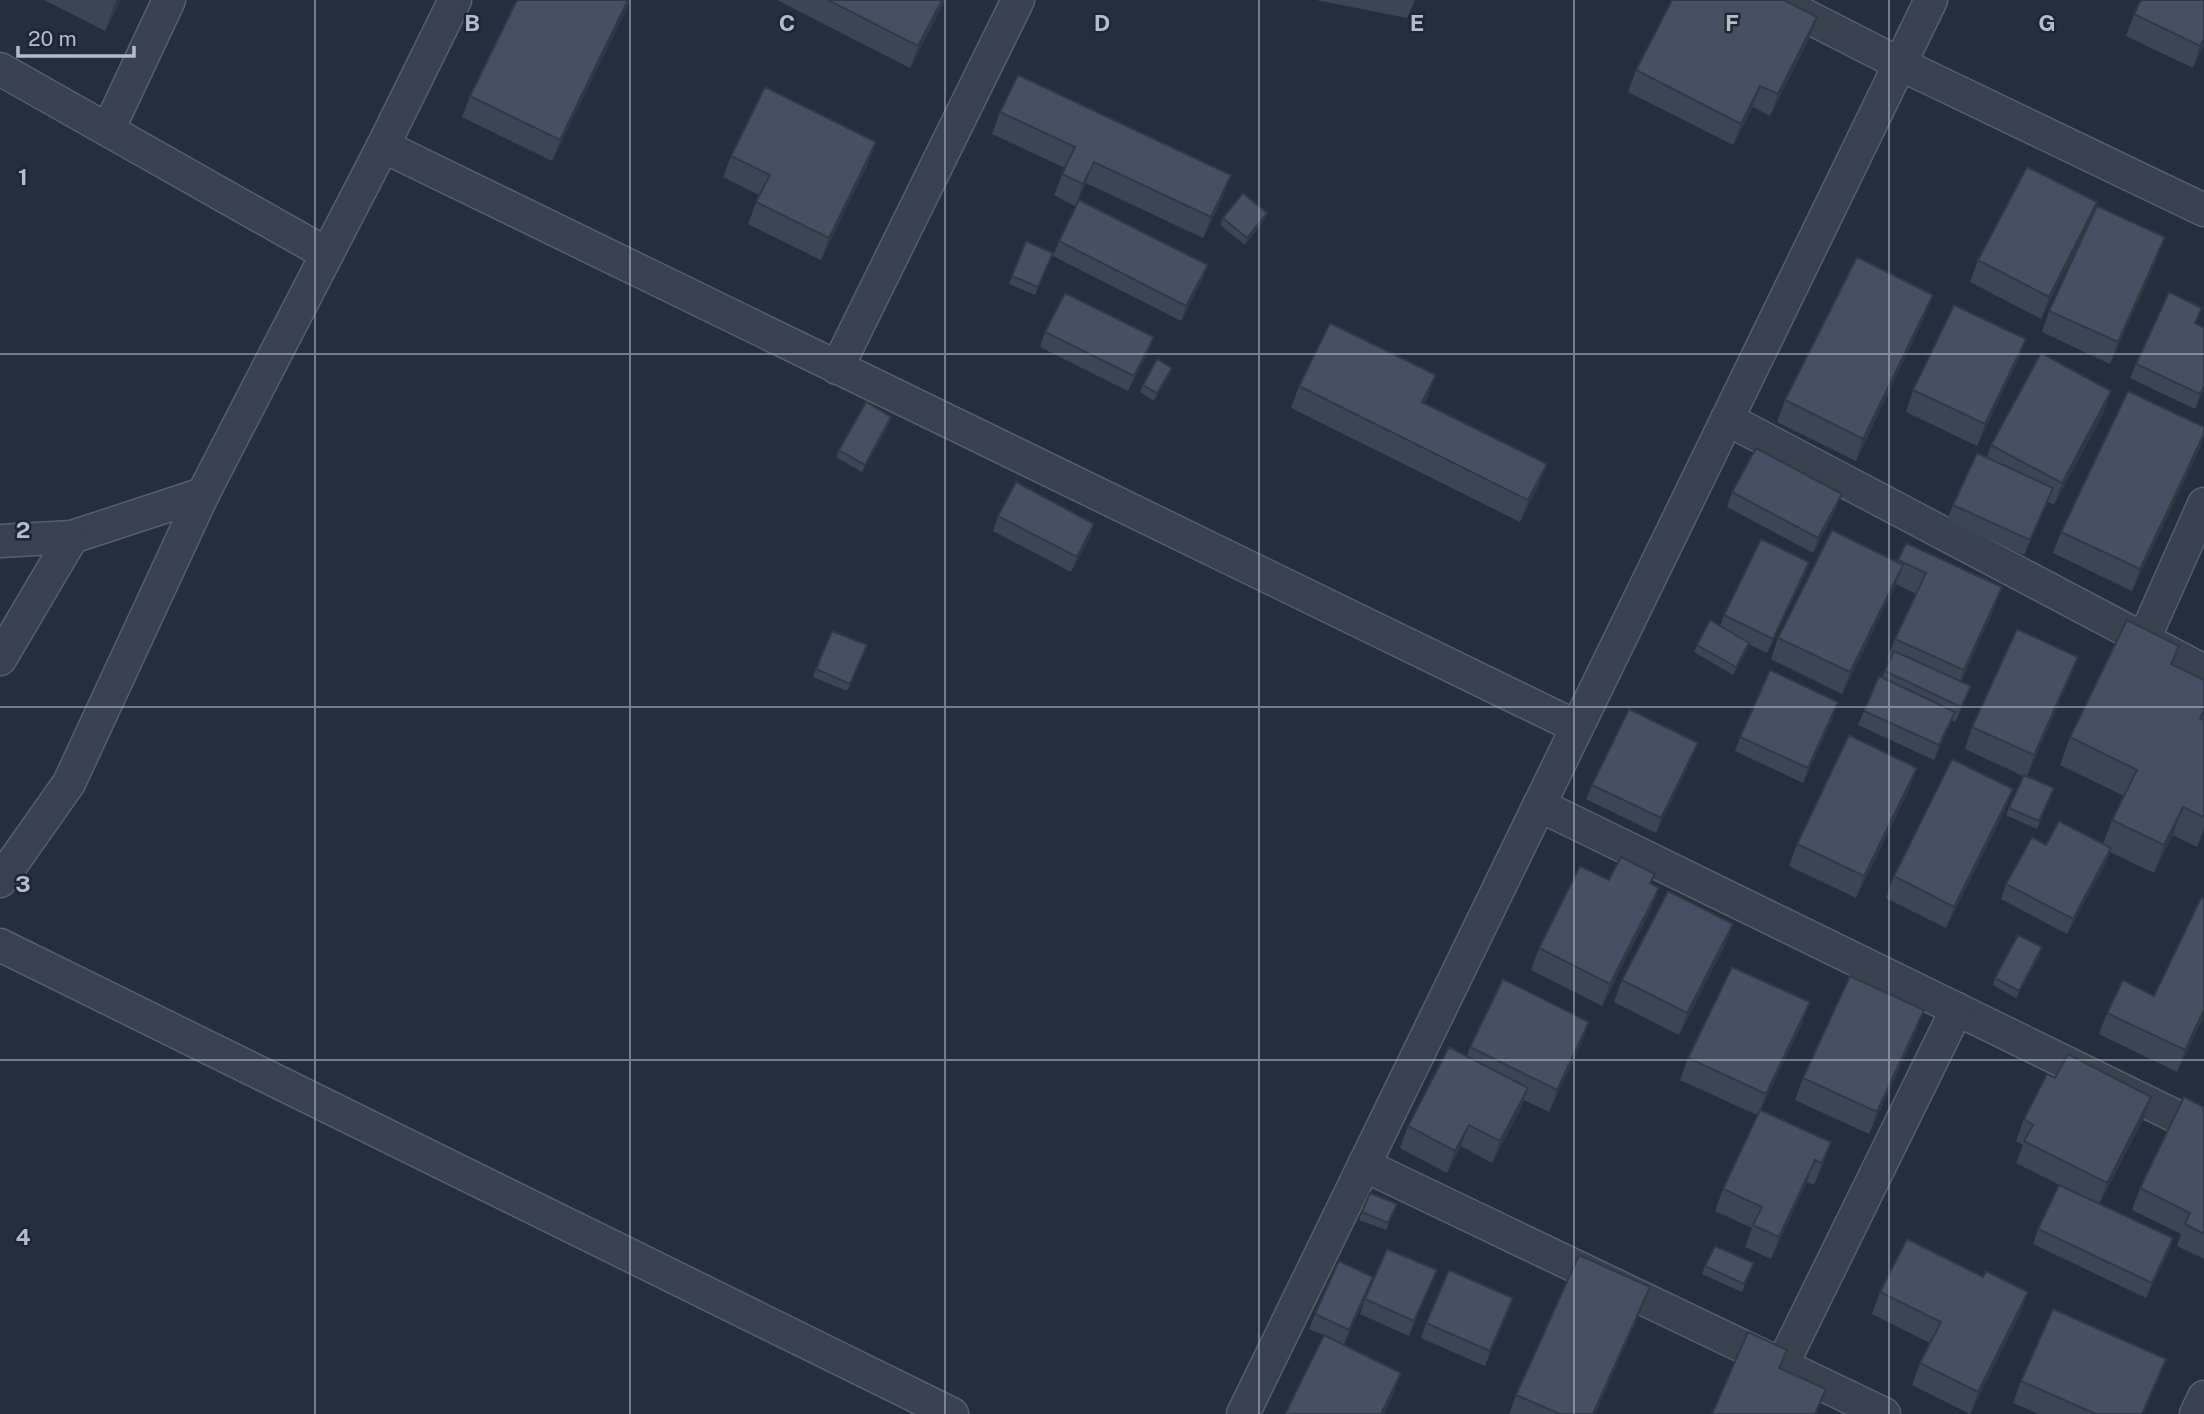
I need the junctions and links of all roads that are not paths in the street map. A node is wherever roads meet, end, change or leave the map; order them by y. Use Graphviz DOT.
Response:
graph roads {
  1 [pos="169,0"];
  2 [pos="455,0"];
  3 [pos="1018,0"];
  4 [pos="1775,0"];
  5 [pos="1931,0"];
  6 [pos="1900,64"];
  7 [pos="0,69"];
  8 [pos="108,130"];
  9 [pos="383,146"];
  10 [pos="2204,210"];
  11 [pos="327,254"];
  12 [pos="838,368"];
  13 [pos="1727,419"];
  14 [pos="203,494"];
  15 [pos="2204,504"];
  16 [pos="72,537"];
  17 [pos="0,541"];
  18 [pos="2144,639"];
  19 [pos="0,659"];
  20 [pos="2204,671"];
  21 [pos="1577,727"];
  22 [pos="1539,805"];
  23 [pos="0,881"];
  24 [pos="0,945"];
  25 [pos="1957,1009"];
  26 [pos="2204,1129"];
  27 [pos="1364,1165"];
  28 [pos="1782,1365"];
  29 [pos="2204,1398"];
  30 [pos="952,1414"];
  31 [pos="1242,1414"];
  32 [pos="1884,1414"];
  33 [pos="2196,1414"];
  1 -- 8 [label="street"];
  2 -- 9 [label="street"];
  3 -- 12 [label="street"];
  4 -- 6 [label="street"];
  5 -- 6 [label="street"];
  6 -- 10 [label="street"];
  6 -- 13 [label="street"];
  7 -- 8 [label="street"];
  8 -- 11 [label="street"];
  9 -- 11 [label="street"];
  9 -- 12 [label="street"];
  11 -- 14 [label="street"];
  12 -- 21 [label="street"];
  13 -- 18 [label="street"];
  13 -- 21 [label="street"];
  14 -- 16 [label="street"];
  14 -- 23 [label="street"];
  15 -- 18 [label="street"];
  16 -- 17 [label="street"];
  16 -- 19 [label="street"];
  18 -- 20 [label="street"];
  21 -- 22 [label="street"];
  22 -- 25 [label="street"];
  22 -- 27 [label="street"];
  24 -- 30 [label="street"];
  25 -- 26 [label="street"];
  25 -- 28 [label="street"];
  27 -- 28 [label="street"];
  27 -- 31 [label="street"];
  28 -- 32 [label="street"];
  29 -- 33 [label="street"];
}
